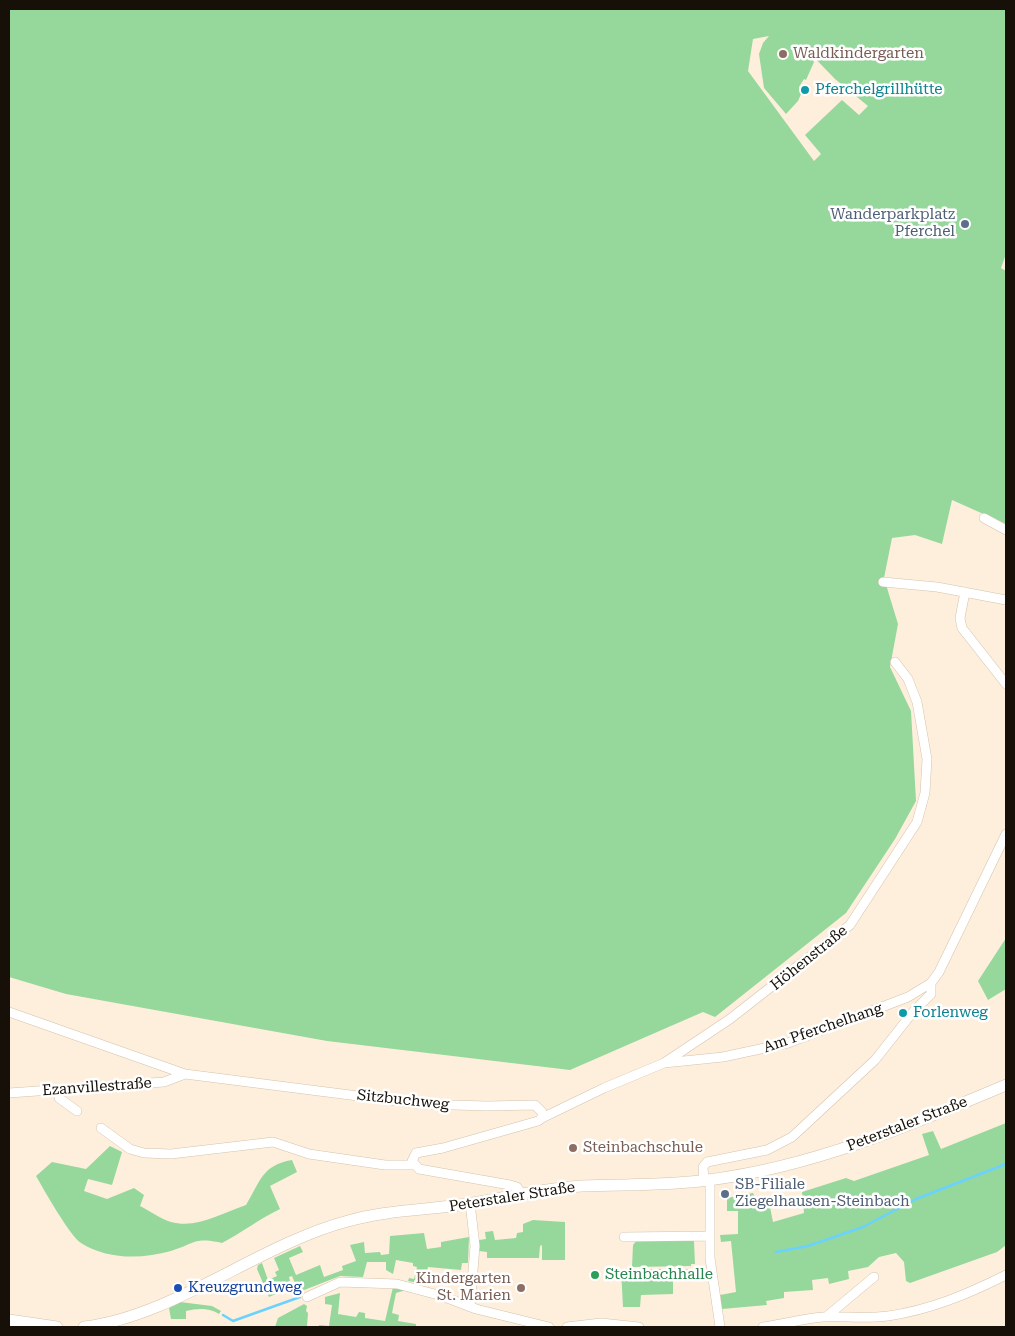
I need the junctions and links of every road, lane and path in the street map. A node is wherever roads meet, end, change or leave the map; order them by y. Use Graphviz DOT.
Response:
graph roads {
  1 [pos="984,518"];
  2 [pos="1006,530"];
  3 [pos="883,582"];
  4 [pos="966,592"];
  5 [pos="1006,600"];
  6 [pos="895,662"];
  7 [pos="1006,684"];
  8 [pos="1006,834"];
  9 [pos="931,983"];
  10 [pos="9,1012"];
  11 [pos="664,1063"];
  12 [pos="185,1074"];
  13 [pos="1006,1085"];
  14 [pos="58,1090"];
  15 [pos="9,1093"];
  16 [pos="77,1111"];
  17 [pos="542,1118"];
  18 [pos="101,1128"];
  19 [pos="413,1165"];
  20 [pos="707,1180"];
  21 [pos="521,1194"];
  22 [pos="470,1203"];
  23 [pos="710,1236"];
  24 [pos="624,1237"];
  25 [pos="1006,1275"];
  26 [pos="874,1277"];
  27 [pos="307,1297"];
  28 [pos="470,1307"];
  29 [pos="826,1317"];
  30 [pos="9,1320"];
  31 [pos="32,1326"];
  32 [pos="57,1327"];
  33 [pos="84,1327"];
  34 [pos="549,1327"];
  35 [pos="567,1327"];
  36 [pos="639,1327"];
  37 [pos="720,1327"];
  38 [pos="762,1327"];
  1 -- 2 [label="street"];
  3 -- 4 [label="street"];
  4 -- 5 [label="street"];
  4 -- 7 [label="street"];
  6 -- 11 [label="street, Höhenstraße"];
  8 -- 9 [label="street, Am Pferchelhang"];
  9 -- 11 [label="street, Am Pferchelhang"];
  9 -- 20 [label="street"];
  10 -- 12 [label="street, Sitzbuchweg"];
  11 -- 17 [label="street, Höhenstraße"];
  12 -- 14 [label="street, Ezanvillestraße"];
  12 -- 17 [label="street, Sitzbuchweg"];
  13 -- 20 [label="main road, Peterstaler Straße"];
  14 -- 15 [label="street, Ezanvillestraße"];
  14 -- 16 [label="street"];
  17 -- 19 [label="street"];
  18 -- 19 [label="street"];
  19 -- 21 [label="street"];
  20 -- 21 [label="main road, Peterstaler Straße"];
  20 -- 23 [label="street"];
  21 -- 22 [label="main road, Peterstaler Straße"];
  22 -- 28 [label="street"];
  22 -- 33 [label="main road, Peterstaler Straße"];
  23 -- 24 [label="street"];
  23 -- 37 [label="street"];
  25 -- 29 [label="street"];
  26 -- 29 [label="street"];
  27 -- 28 [label="street"];
  28 -- 34 [label="street"];
  29 -- 38 [label="street"];
  30 -- 31 [label="main road"];
  31 -- 32 [label="main road"];
  35 -- 36 [label="street"];
}
